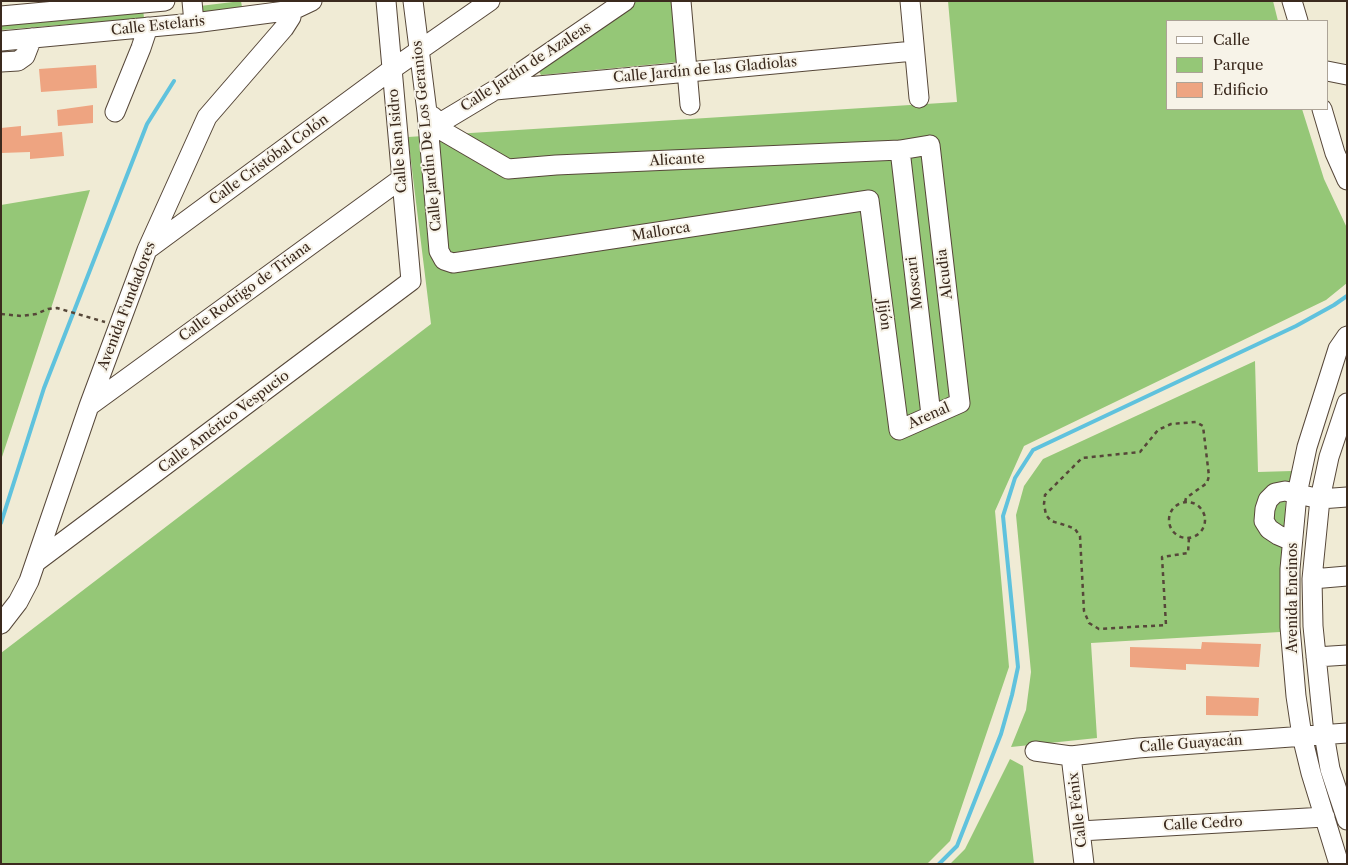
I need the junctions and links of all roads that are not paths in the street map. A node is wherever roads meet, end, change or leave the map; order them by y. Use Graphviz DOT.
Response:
graph roads {
  1 [pos="165,1"];
  2 [pos="192,1"];
  3 [pos="312,1"];
  4 [pos="386,1"];
  5 [pos="413,1"];
  6 [pos="490,1"];
  7 [pos="625,1"];
  8 [pos="680,1"];
  9 [pos="910,1"];
  10 [pos="1292,1"];
  11 [pos="293,6"];
  12 [pos="1,16"];
  13 [pos="1298,20"];
  14 [pos="194,23"];
  15 [pos="148,27"];
  16 [pos="32,38"];
  17 [pos="1,41"];
  18 [pos="419,51"];
  19 [pos="914,51"];
  20 [pos="1,62"];
  21 [pos="391,70"];
  22 [pos="1328,71"];
  23 [pos="687,72"];
  24 [pos="1347,75"];
  25 [pos="495,90"];
  26 [pos="919,98"];
  27 [pos="690,105"];
  28 [pos="1322,110"];
  29 [pos="114,112"];
  30 [pos="433,117"];
  31 [pos="930,145"];
  32 [pos="900,150"];
  33 [pos="1341,154"];
  34 [pos="402,179"];
  35 [pos="1347,180"];
  36 [pos="869,200"];
  37 [pos="147,250"];
  38 [pos="453,263"];
  39 [pos="411,280"];
  40 [pos="1347,336"];
  41 [pos="960,403"];
  42 [pos="1347,403"];
  43 [pos="88,406"];
  44 [pos="931,416"];
  45 [pos="1343,426"];
  46 [pos="899,430"];
  47 [pos="1297,494"];
  48 [pos="1347,497"];
  49 [pos="1320,499"];
  50 [pos="1292,541"];
  51 [pos="36,562"];
  52 [pos="1347,576"];
  53 [pos="1312,579"];
  54 [pos="1,624"];
  55 [pos="1347,655"];
  56 [pos="1316,657"];
  57 [pos="1347,733"];
  58 [pos="1324,734"];
  59 [pos="1302,736"];
  60 [pos="1035,751"];
  61 [pos="1071,756"];
  62 [pos="1346,816"];
  63 [pos="1325,817"];
  64 [pos="1080,831"];
  65 [pos="1084,864"];
  66 [pos="1339,864"];
  1 -- 12 [label="street, Calle Estelaris"];
  2 -- 14 [label="street"];
  3 -- 11 [label="street, Calle Estelaris"];
  4 -- 21 [label="street, Calle San Isidro"];
  5 -- 18 [label="street, Calle Jardín De Los Geranios"];
  6 -- 18 [label="street, Calle Cristóbal Colón"];
  7 -- 25 [label="street, Calle Jardín de Azaleas"];
  8 -- 23 [label="street"];
  9 -- 19 [label="street"];
  10 -- 13 [label="street"];
  11 -- 14 [label="street, Calle Estelaris"];
  11 -- 37 [label="street, Avenida Fundadores"];
  14 -- 15 [label="street, Calle Estelaris"];
  15 -- 16 [label="street, Calle Estelaris"];
  15 -- 29 [label="street"];
  16 -- 17 [label="street, Calle Estelaris"];
  16 -- 20 [label="street"];
  18 -- 21 [label="street, Calle Cristóbal Colón"];
  18 -- 30 [label="street, Calle Jardín De Los Geranios"];
  19 -- 23 [label="street, Calle Jardín de las Gladiolas"];
  19 -- 26 [label="street"];
  21 -- 34 [label="street, Calle San Isidro"];
  21 -- 37 [label="street, Calle Cristóbal Colón"];
  22 -- 24 [label="street"];
  23 -- 25 [label="street, Calle Jardín de las Gladiolas"];
  23 -- 27 [label="street"];
  25 -- 30 [label="street, Calle Jardín de Azaleas"];
  28 -- 33 [label="street"];
  30 -- 32 [label="street, Alicante"];
  30 -- 38 [label="street, Calle Jardín De Los Geranios"];
  31 -- 32 [label="street, Alicante"];
  31 -- 41 [label="street, Alcudia"];
  32 -- 44 [label="street, Moscari"];
  33 -- 35 [label="street"];
  34 -- 39 [label="street, Calle San Isidro"];
  34 -- 43 [label="street, Calle Rodrigo de Triana"];
  36 -- 38 [label="street, Mallorca"];
  36 -- 46 [label="street, Jijón"];
  37 -- 43 [label="street, Avenida Fundadores"];
  39 -- 51 [label="street, Calle Américo Vespucio"];
  40 -- 47 [label="street, Avenida Encinos"];
  41 -- 44 [label="street, Arenal"];
  42 -- 45 [label="street, Avenida Encinos"];
  43 -- 51 [label="street, Avenida Fundadores"];
  44 -- 46 [label="street, Arenal"];
  45 -- 49 [label="street, Avenida Encinos"];
  47 -- 49 [label="street"];
  47 -- 50 [label="street, Avenida Encinos"];
  47 -- 50 [label="street"];
  48 -- 49 [label="street"];
  49 -- 53 [label="street, Avenida Encinos"];
  50 -- 59 [label="street, Avenida Encinos"];
  51 -- 54 [label="street, Avenida Fundadores"];
  52 -- 53 [label="street"];
  53 -- 56 [label="street, Avenida Encinos"];
  55 -- 56 [label="street"];
  56 -- 58 [label="street, Avenida Encinos"];
  57 -- 58 [label="street, Calle Guayacán"];
  58 -- 59 [label="street, Calle Guayacán"];
  58 -- 62 [label="street, Avenida Encinos"];
  59 -- 61 [label="street, Calle Guayacán"];
  59 -- 63 [label="street, Avenida Encinos"];
  60 -- 61 [label="street, Calle Guayacán"];
  61 -- 64 [label="street, Calle Fénix"];
  63 -- 64 [label="street, Calle Cedro"];
  63 -- 66 [label="street, Avenida Encinos"];
  64 -- 65 [label="street, Calle Fénix"];
}
